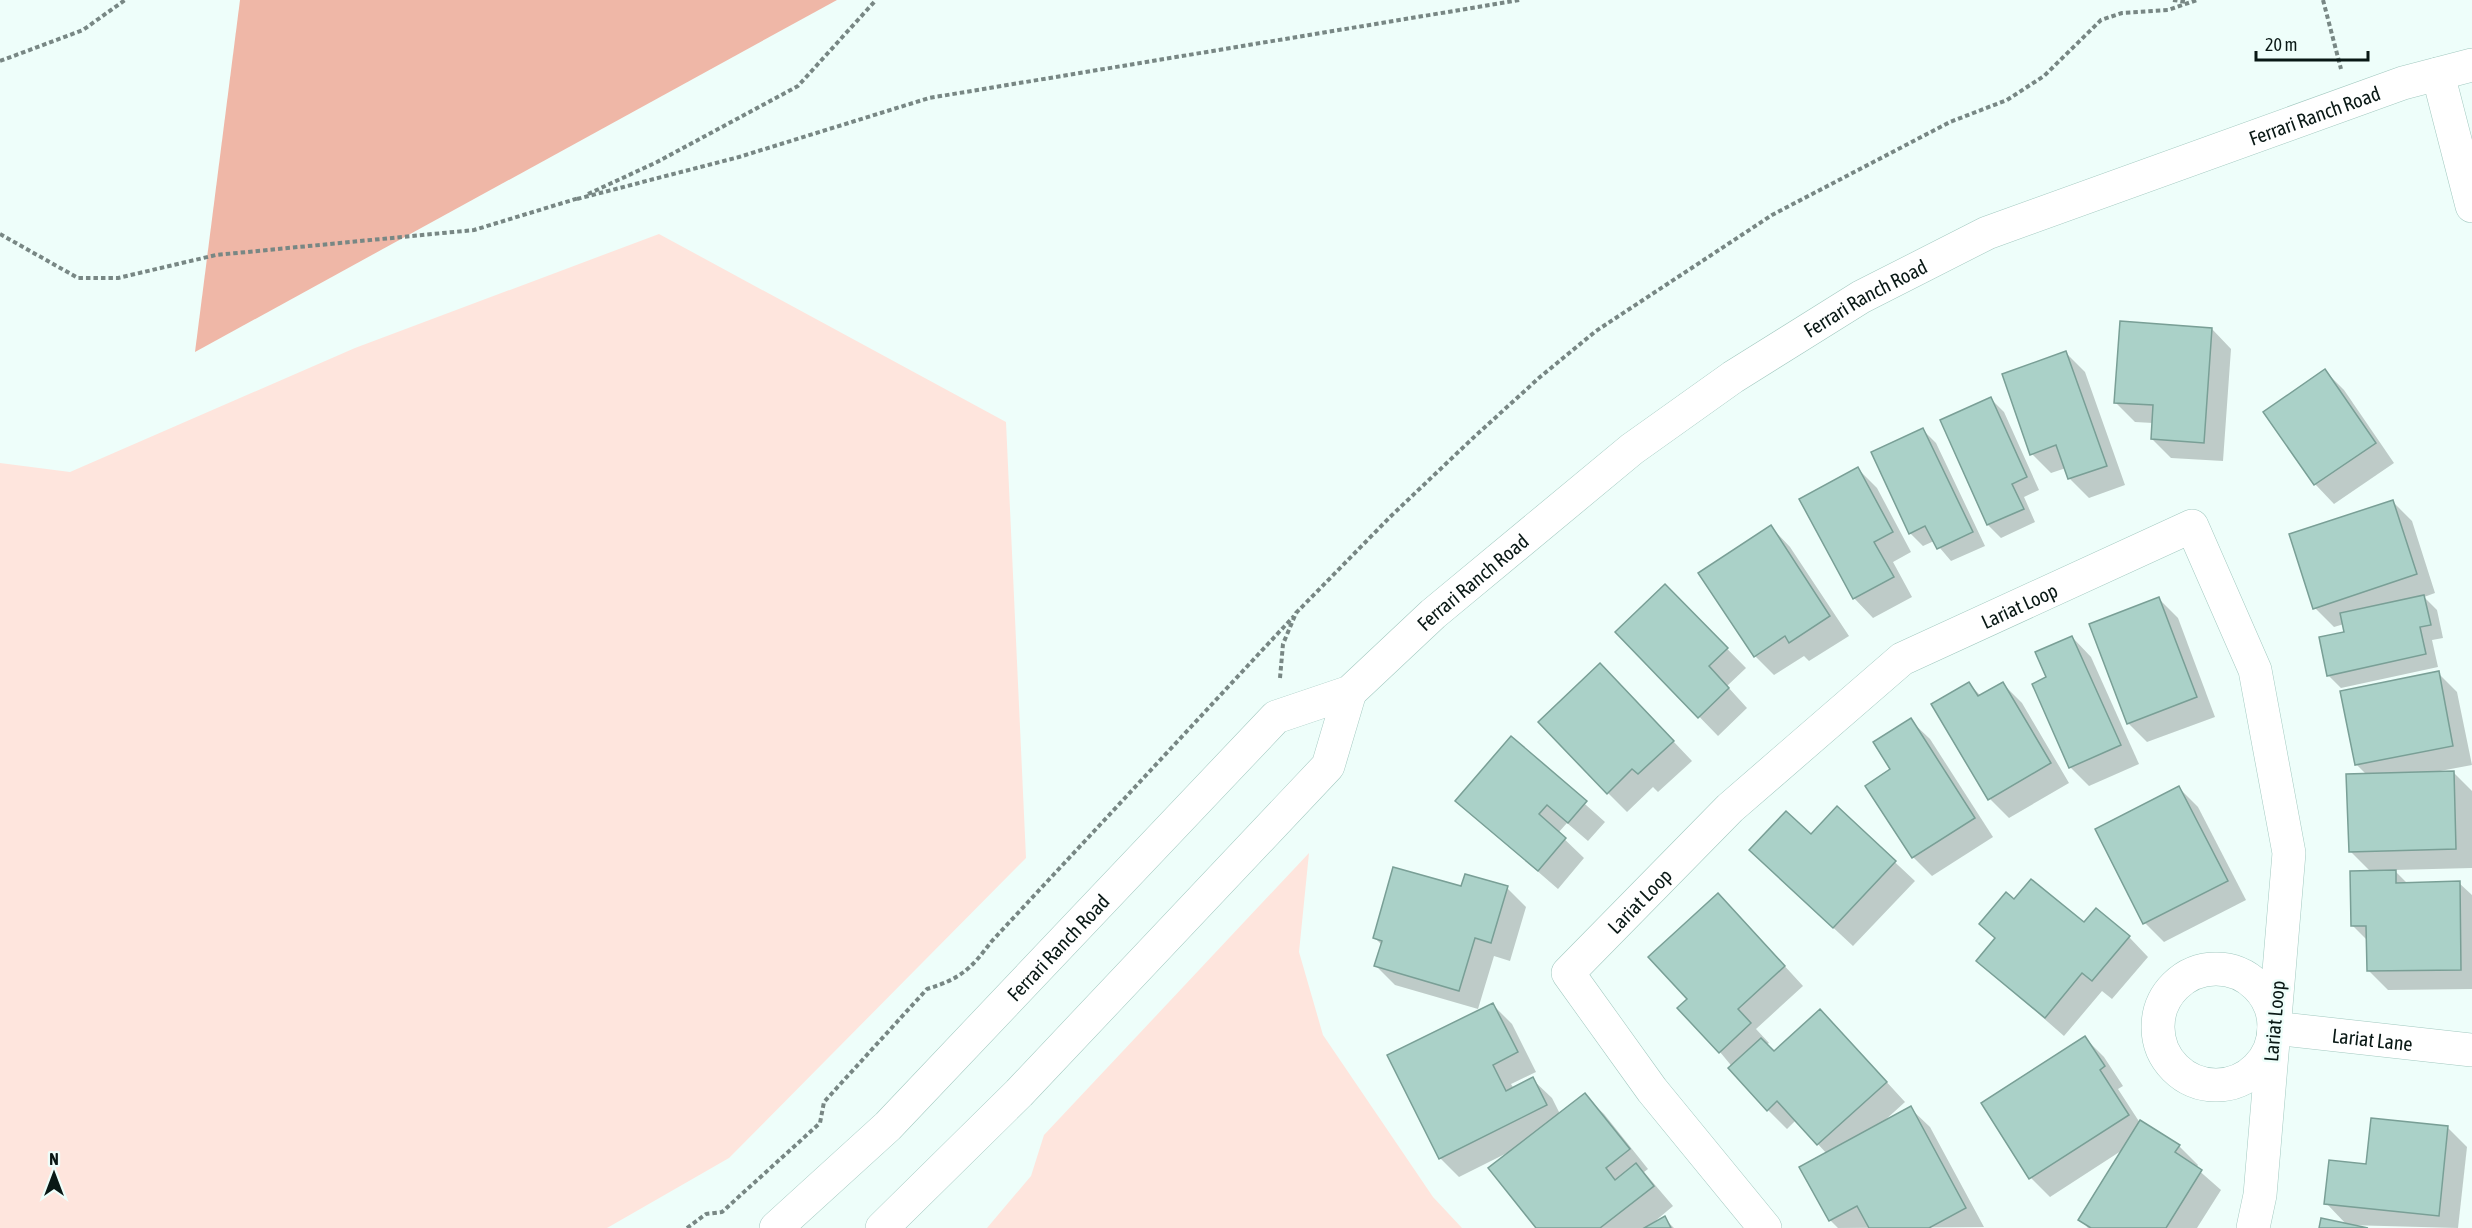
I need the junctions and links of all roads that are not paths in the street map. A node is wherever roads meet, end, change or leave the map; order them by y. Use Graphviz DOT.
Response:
graph roads {
  1 [pos="2472,65"];
  2 [pos="2438,74"];
  3 [pos="2472,206"];
  4 [pos="1350,692"];
  5 [pos="2274,1028"];
  6 [pos="2472,1050"];
  7 [pos="776,1228"];
  8 [pos="882,1228"];
  9 [pos="1765,1228"];
  10 [pos="2253,1228"];
  1 -- 2 [label="main road, Ferrari Ranch Road"];
  2 -- 3 [label="main road"];
  2 -- 4 [label="main road, Ferrari Ranch Road"];
  4 -- 7 [label="main road, Ferrari Ranch Road"];
  4 -- 8 [label="main road"];
  5 -- 6 [label="main road, Lariat Lane"];
  5 -- 9 [label="main road, Lariat Loop"];
  5 -- 10 [label="main road, Lariat Loop"];
}
